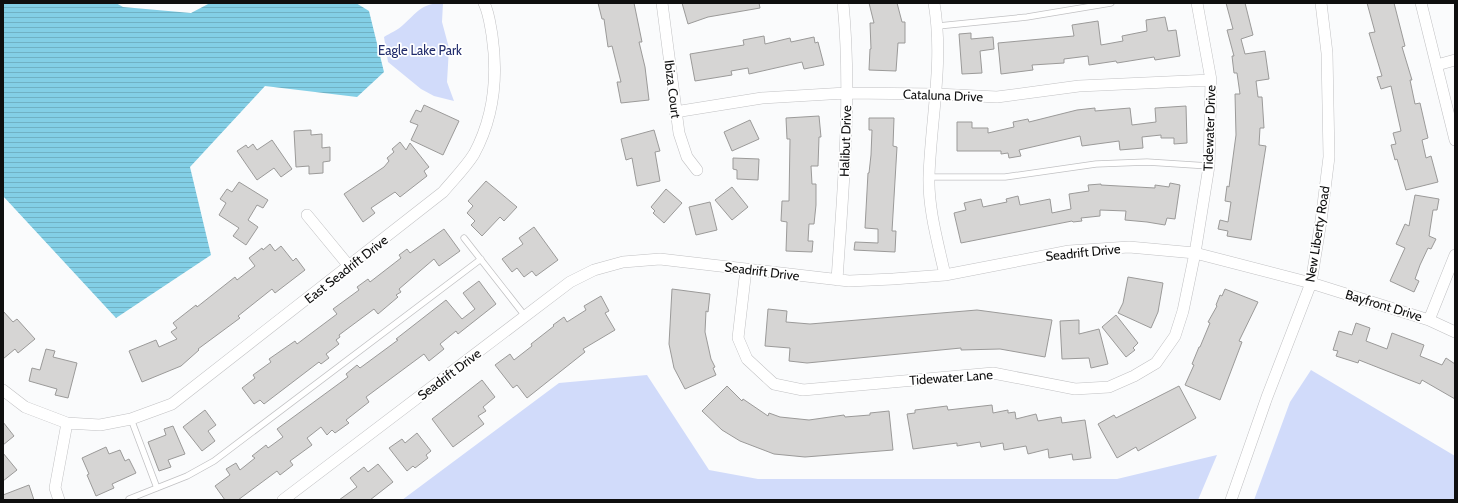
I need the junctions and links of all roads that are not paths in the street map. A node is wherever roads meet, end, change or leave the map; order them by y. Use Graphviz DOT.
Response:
graph roads {
  1 [pos="484,3"];
  2 [pos="662,3"];
  3 [pos="843,3"];
  4 [pos="934,3"];
  5 [pos="1111,3"];
  6 [pos="1198,3"];
  7 [pos="1321,3"];
  8 [pos="1421,3"];
  9 [pos="938,26"];
  10 [pos="1455,60"];
  11 [pos="1437,65"];
  12 [pos="1211,80"];
  13 [pos="846,93"];
  14 [pos="937,94"];
  15 [pos="675,112"];
  16 [pos="1455,140"];
  17 [pos="1209,166"];
  18 [pos="697,170"];
  19 [pos="929,177"];
  20 [pos="307,215"];
  21 [pos="464,238"];
  22 [pos="1195,254"];
  23 [pos="1455,255"];
  24 [pos="481,259"];
  25 [pos="349,266"];
  26 [pos="746,269"];
  27 [pos="945,275"];
  28 [pos="837,280"];
  29 [pos="1311,283"];
  30 [pos="525,316"];
  31 [pos="1430,320"];
  32 [pos="1455,332"];
  33 [pos="3,390"];
  34 [pos="131,419"];
  35 [pos="67,423"];
  36 [pos="157,488"];
  37 [pos="129,498"];
  38 [pos="59,500"];
  39 [pos="283,500"];
  40 [pos="1231,500"];
  1 -- 25 [label="street, East Seadrift Drive"];
  2 -- 15 [label="street, Ibiza Court"];
  3 -- 13 [label="street, Halibut Drive"];
  4 -- 9 [label="street"];
  5 -- 9 [label="lane"];
  6 -- 12 [label="street, Tidewater Drive"];
  7 -- 29 [label="street, New Liberty Road"];
  8 -- 11 [label="street"];
  9 -- 14 [label="street"];
  10 -- 11 [label="street"];
  11 -- 16 [label="street"];
  12 -- 14 [label="street, Cataluna Drive"];
  12 -- 17 [label="street, Tidewater Drive"];
  13 -- 14 [label="street, Cataluna Drive"];
  13 -- 15 [label="street, Cataluna Drive"];
  13 -- 28 [label="street, Halibut Drive"];
  14 -- 19 [label="street"];
  15 -- 18 [label="street, Ibiza Court"];
  17 -- 19 [label="lane"];
  17 -- 22 [label="street, Tidewater Drive"];
  19 -- 27 [label="street"];
  20 -- 25 [label="street"];
  21 -- 24 [label="lane"];
  22 -- 26 [label="street, Tidewater Lane"];
  22 -- 27 [label="street, Seadrift Drive"];
  22 -- 29 [label="street, Seadrift Drive"];
  23 -- 31 [label="street"];
  24 -- 30 [label="lane"];
  24 -- 36 [label="lane"];
  25 -- 34 [label="street, East Seadrift Drive"];
  26 -- 28 [label="street, Seadrift Drive"];
  26 -- 30 [label="street, Seadrift Drive"];
  27 -- 28 [label="street, Seadrift Drive"];
  29 -- 31 [label="street, Bayfront Drive"];
  29 -- 40 [label="street, New Liberty Road"];
  30 -- 39 [label="street, Seadrift Drive"];
  31 -- 32 [label="street, Bayfront Drive"];
  33 -- 35 [label="street, East Seadrift Drive"];
  34 -- 35 [label="street, East Seadrift Drive"];
  34 -- 36 [label="lane"];
  35 -- 38 [label="street"];
  36 -- 37 [label="lane"];
}
